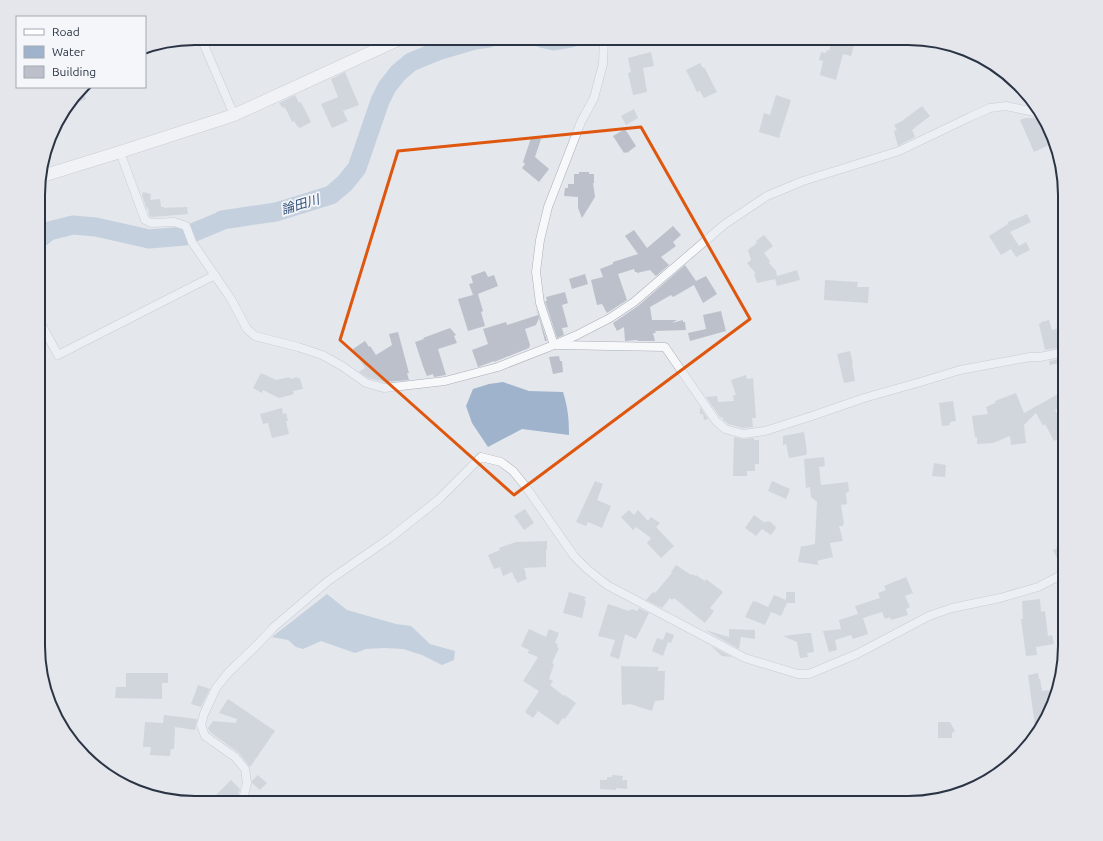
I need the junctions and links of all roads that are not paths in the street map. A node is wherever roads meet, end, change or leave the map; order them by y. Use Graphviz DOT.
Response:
graph roads {
  1 [pos="204,45"];
  2 [pos="387,45"];
  3 [pos="604,45"];
  4 [pos="1033,112"];
  5 [pos="234,115"];
  6 [pos="120,152"];
  7 [pos="46,174"];
  8 [pos="215,275"];
  9 [pos="45,331"];
  10 [pos="554,345"];
  11 [pos="1058,353"];
  12 [pos="1058,577"];
  13 [pos="244,796"];
  1 -- 5 [label="street"];
  2 -- 5 [label="street"];
  3 -- 10 [label="street"];
  4 -- 10 [label="street"];
  5 -- 6 [label="street"];
  6 -- 7 [label="street"];
  6 -- 8 [label="street"];
  8 -- 9 [label="street"];
  8 -- 10 [label="street"];
  10 -- 11 [label="street"];
  12 -- 13 [label="street"];
}
